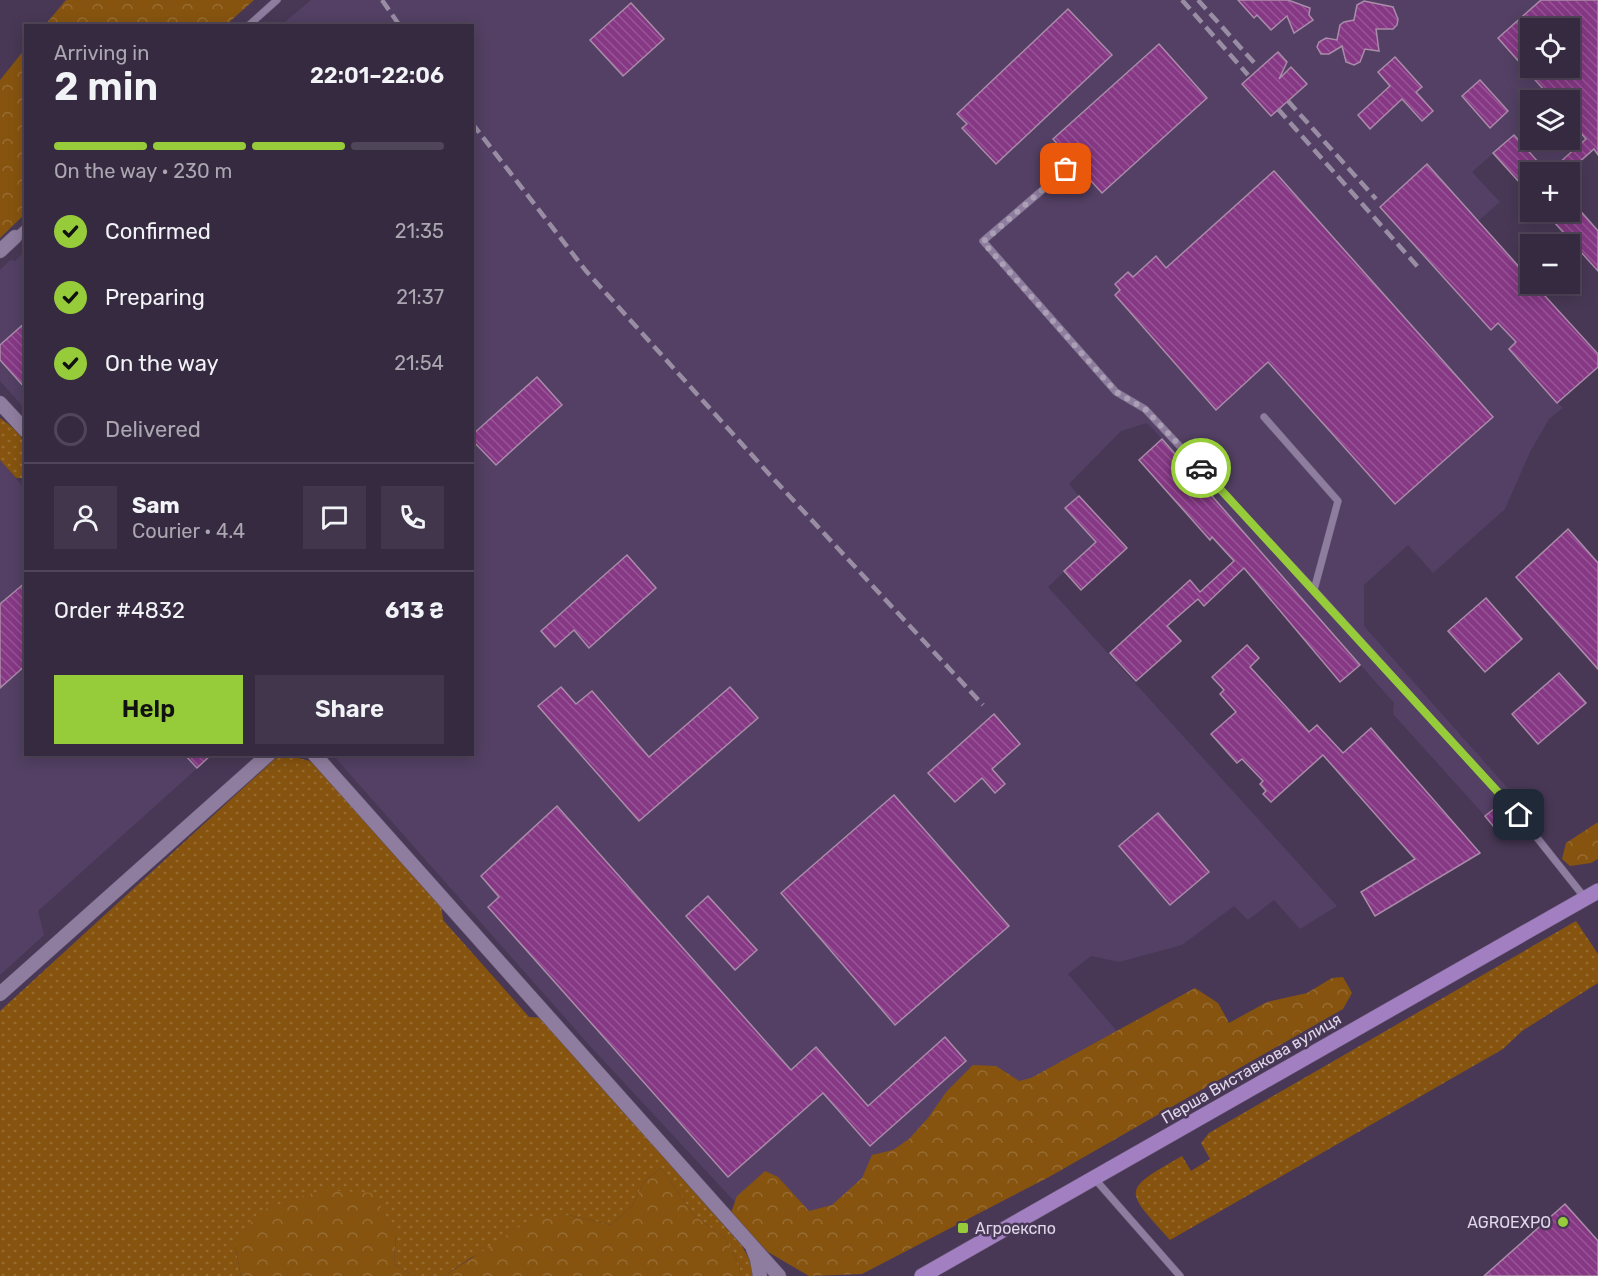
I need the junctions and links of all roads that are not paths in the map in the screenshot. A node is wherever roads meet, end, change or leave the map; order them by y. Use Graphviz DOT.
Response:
graph roads {
  1 [pos="277,0"];
  2 [pos="250,24"];
  3 [pos="1066,169"];
  4 [pos="24,229"];
  5 [pos="15,237"];
  6 [pos="0,251"];
  7 [pos="0,403"];
  8 [pos="1264,417"];
  9 [pos="24,429"];
  10 [pos="1314,590"];
  11 [pos="267,756"];
  12 [pos="316,756"];
  13 [pos="1592,894"];
  14 [pos="0,994"];
  15 [pos="1094,1178"];
  16 [pos="751,1245"];
  17 [pos="760,1276"];
  18 [pos="779,1276"];
  19 [pos="922,1276"];
  20 [pos="1180,1276"];
  1 -- 2 [label="lane"];
  3 -- 10 [label="lane"];
  4 -- 5 [label="lane"];
  5 -- 6 [label="street"];
  7 -- 9 [label="street"];
  8 -- 10 [label="lane"];
  10 -- 13 [label="lane"];
  11 -- 14 [label="street"];
  12 -- 16 [label="street"];
  13 -- 15 [label="main road, Перша Виставкова вулиця"];
  15 -- 19 [label="main road, Перша Виставкова вулиця"];
  15 -- 20 [label="lane"];
  16 -- 17 [label="street"];
  16 -- 18 [label="street"];
}
